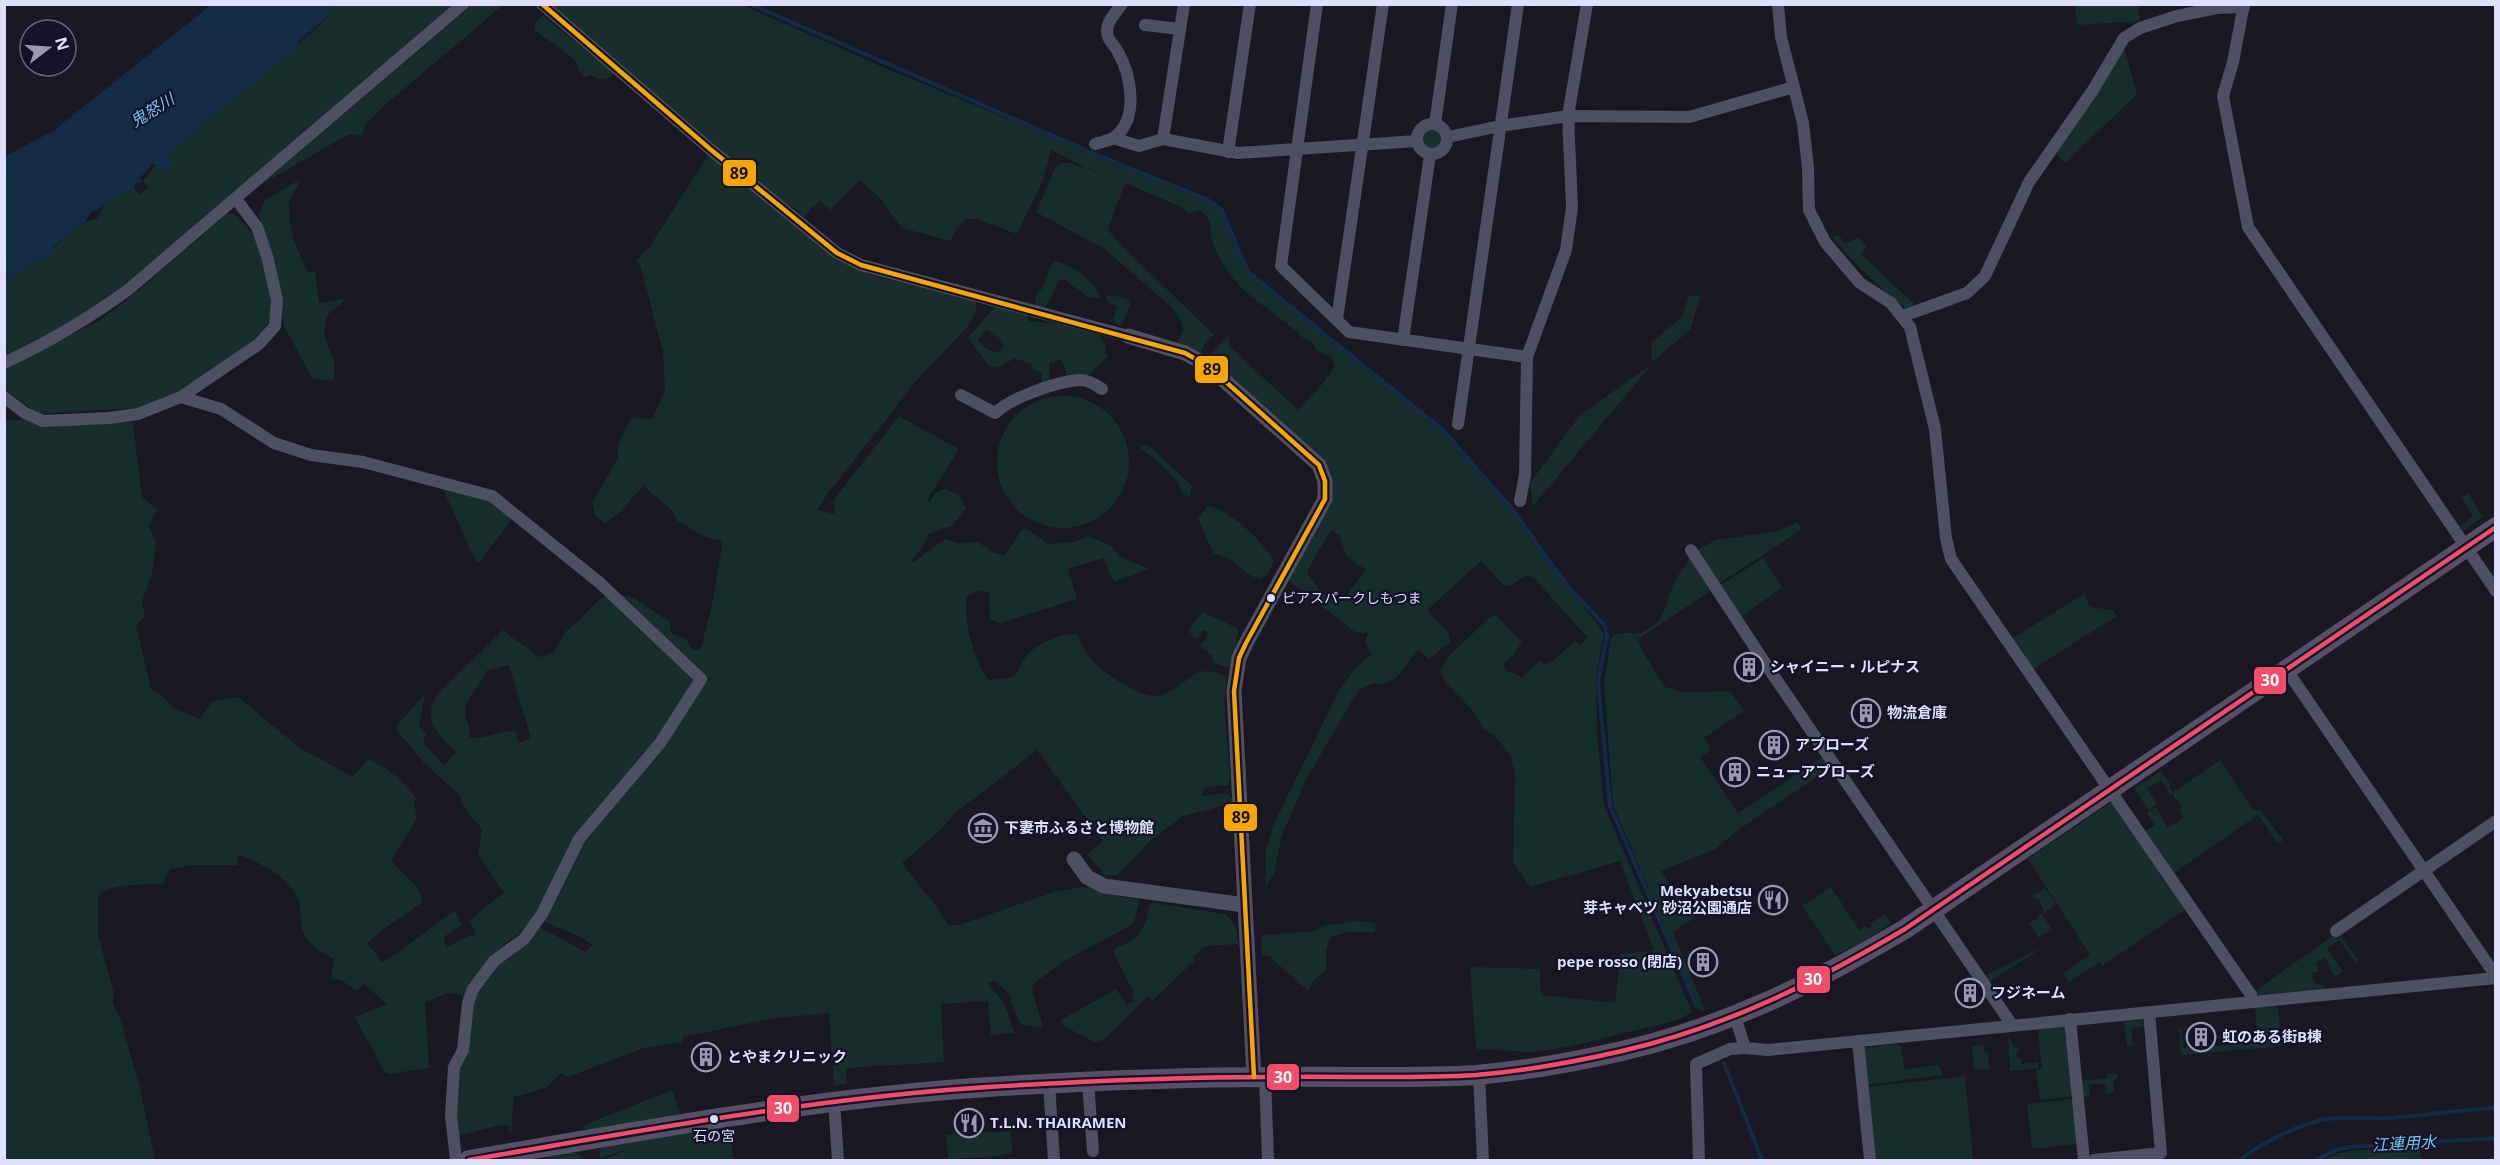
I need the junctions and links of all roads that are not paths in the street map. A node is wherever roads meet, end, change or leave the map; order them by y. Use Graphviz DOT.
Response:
graph roads {
  1 [pos="463,4"];
  2 [pos="542,4"];
  3 [pos="1122,4"];
  4 [pos="1184,4"];
  5 [pos="1250,4"];
  6 [pos="1317,4"];
  7 [pos="1383,4"];
  8 [pos="1452,4"];
  9 [pos="1518,4"];
  10 [pos="1587,4"];
  11 [pos="1778,4"];
  12 [pos="2244,6"];
  13 [pos="1145,25"];
  14 [pos="1180,29"];
  15 [pos="1794,87"];
  16 [pos="1568,116"];
  17 [pos="1435,124"];
  18 [pos="1500,126"];
  19 [pos="1448,137"];
  20 [pos="1113,138"];
  21 [pos="1163,140"];
  22 [pos="1417,141"];
  23 [pos="1095,144"];
  24 [pos="1365,144"];
  25 [pos="1296,147"];
  26 [pos="1228,152"];
  27 [pos="1430,155"];
  28 [pos="236,198"];
  29 [pos="1903,316"];
  30 [pos="1337,319"];
  31 [pos="1128,336"];
  32 [pos="1403,340"];
  33 [pos="1468,351"];
  34 [pos="1527,357"];
  35 [pos="4,363"];
  36 [pos="1102,388"];
  37 [pos="961,395"];
  38 [pos="4,397"];
  39 [pos="182,397"];
  40 [pos="1458,424"];
  41 [pos="1520,501"];
  42 [pos="2496,526"];
  43 [pos="2466,547"];
  44 [pos="1691,550"];
  45 [pos="2496,591"];
  46 [pos="2286,669"];
  47 [pos="2110,789"];
  48 [pos="2496,821"];
  49 [pos="1074,859"];
  50 [pos="2423,869"];
  51 [pos="1245,905"];
  52 [pos="1934,911"];
  53 [pos="2336,931"];
  54 [pos="2496,977"];
  55 [pos="2252,1002"];
  56 [pos="2148,1012"];
  57 [pos="1735,1016"];
  58 [pos="2070,1020"];
  59 [pos="2012,1025"];
  60 [pos="1858,1041"];
  61 [pos="1745,1048"];
  62 [pos="1479,1074"];
  63 [pos="1259,1077"];
  64 [pos="1088,1082"];
  65 [pos="1049,1084"];
  66 [pos="834,1101"];
  67 [pos="1093,1151"];
  68 [pos="531,1155"];
  69 [pos="456,1161"];
  70 [pos="470,1161"];
  71 [pos="838,1161"];
  72 [pos="1054,1161"];
  73 [pos="1268,1161"];
  74 [pos="1483,1161"];
  75 [pos="1699,1161"];
  76 [pos="1870,1161"];
  77 [pos="2084,1161"];
  78 [pos="2094,1161"];
  1 -- 28 [label="street"];
  2 -- 31 [label="street"];
  3 -- 20 [label="street"];
  4 -- 14 [label="street"];
  5 -- 26 [label="street"];
  6 -- 25 [label="street"];
  7 -- 24 [label="street"];
  8 -- 17 [label="street"];
  9 -- 18 [label="street"];
  10 -- 16 [label="street"];
  11 -- 15 [label="street"];
  12 -- 29 [label="street"];
  12 -- 43 [label="street"];
  13 -- 14 [label="street"];
  14 -- 21 [label="street"];
  15 -- 16 [label="street"];
  15 -- 29 [label="street"];
  16 -- 18 [label="street"];
  16 -- 34 [label="street"];
  17 -- 19 [label="street"];
  17 -- 22 [label="street"];
  18 -- 19 [label="street"];
  18 -- 33 [label="street"];
  19 -- 27 [label="street"];
  20 -- 21 [label="street"];
  20 -- 23 [label="street"];
  21 -- 26 [label="street"];
  22 -- 24 [label="street"];
  22 -- 27 [label="street"];
  24 -- 25 [label="street"];
  24 -- 30 [label="street"];
  25 -- 26 [label="street"];
  25 -- 30 [label="street"];
  27 -- 32 [label="street"];
  28 -- 35 [label="street"];
  28 -- 39 [label="street"];
  29 -- 47 [label="street"];
  30 -- 32 [label="street"];
  31 -- 51 [label="street"];
  32 -- 33 [label="street"];
  33 -- 34 [label="street"];
  33 -- 40 [label="street"];
  34 -- 41 [label="street"];
  36 -- 37 [label="street"];
  38 -- 39 [label="street"];
  39 -- 69 [label="street"];
  42 -- 43 [label="main road"];
  43 -- 45 [label="street"];
  43 -- 46 [label="main road"];
  44 -- 52 [label="street"];
  46 -- 47 [label="main road"];
  46 -- 50 [label="street"];
  47 -- 52 [label="main road"];
  47 -- 55 [label="street"];
  48 -- 50 [label="street"];
  49 -- 51 [label="street"];
  50 -- 53 [label="street"];
  50 -- 54 [label="street"];
  51 -- 63 [label="street"];
  52 -- 57 [label="main road"];
  52 -- 59 [label="street"];
  54 -- 55 [label="street"];
  55 -- 56 [label="street"];
  56 -- 58 [label="street"];
  56 -- 78 [label="street"];
  57 -- 61 [label="street"];
  57 -- 62 [label="main road"];
  58 -- 59 [label="street"];
  58 -- 77 [label="street"];
  59 -- 60 [label="street"];
  60 -- 61 [label="street"];
  60 -- 76 [label="street"];
  61 -- 75 [label="street"];
  62 -- 63 [label="main road"];
  62 -- 74 [label="street"];
  63 -- 64 [label="main road"];
  63 -- 73 [label="street"];
  64 -- 65 [label="main road"];
  64 -- 67 [label="street"];
  65 -- 66 [label="main road"];
  65 -- 72 [label="street"];
  66 -- 68 [label="main road"];
  66 -- 71 [label="street"];
  68 -- 70 [label="main road"];
}
